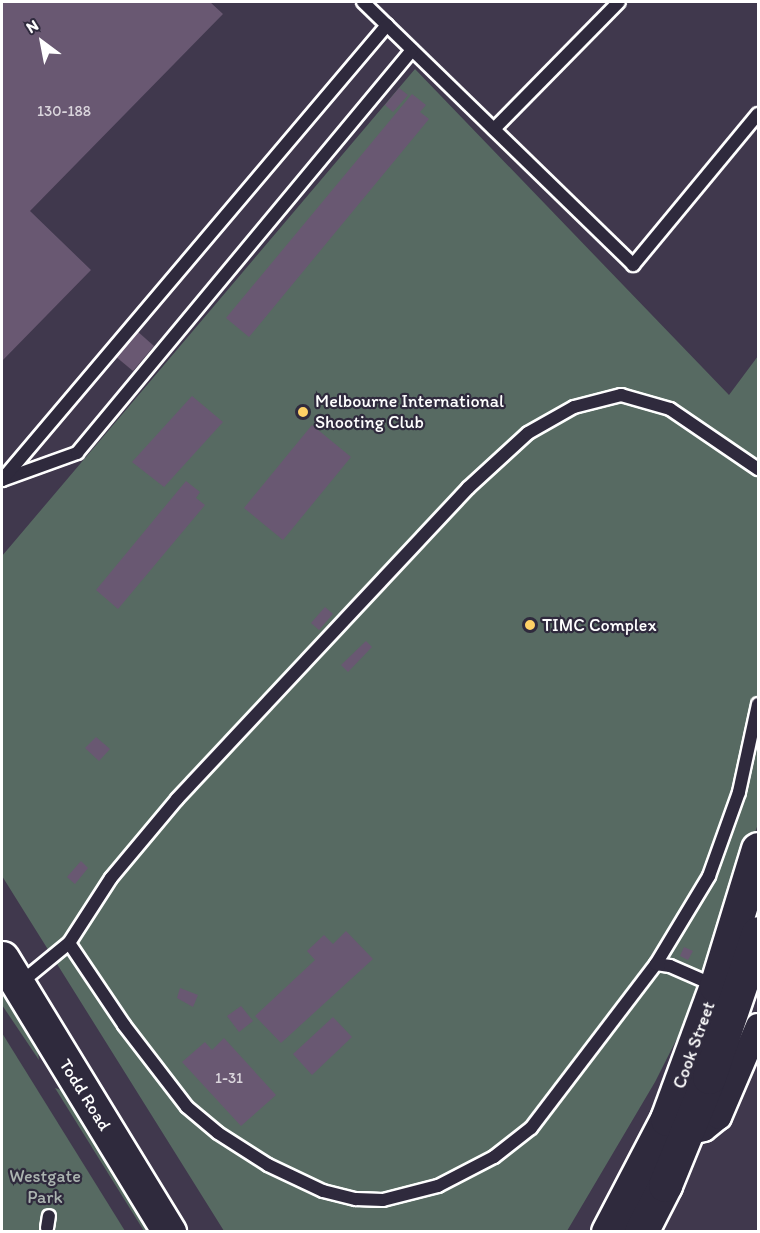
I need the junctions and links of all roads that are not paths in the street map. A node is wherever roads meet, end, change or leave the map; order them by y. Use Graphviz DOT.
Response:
graph roads {
  1 [pos="363,2"];
  2 [pos="619,2"];
  3 [pos="387,25"];
  4 [pos="412,50"];
  5 [pos="759,114"];
  6 [pos="494,129"];
  7 [pos="759,469"];
  8 [pos="2,481"];
  9 [pos="759,704"];
  10 [pos="759,849"];
  11 [pos="759,933"];
  12 [pos="69,943"];
  13 [pos="656,964"];
  14 [pos="10,971"];
  15 [pos="716,986"];
  16 [pos="759,1026"];
  17 [pos="687,1133"];
  18 [pos="169,1232"];
  19 [pos="608,1232"];
  20 [pos="641,1232"];
  1 -- 3 [label="lane"];
  2 -- 6 [label="lane"];
  3 -- 4 [label="lane"];
  3 -- 8 [label="lane"];
  4 -- 6 [label="lane"];
  4 -- 8 [label="lane"];
  5 -- 6 [label="lane"];
  7 -- 12 [label="lane"];
  9 -- 13 [label="lane"];
  10 -- 15 [label="main road, Cook Street"];
  11 -- 17 [label="main road, Cook Street"];
  12 -- 13 [label="lane"];
  12 -- 14 [label="lane"];
  13 -- 15 [label="lane"];
  14 -- 18 [label="main road, Todd Road"];
  15 -- 19 [label="main road, Cook Street"];
  16 -- 17 [label="street"];
  17 -- 20 [label="main road, Cook Street"];
}
